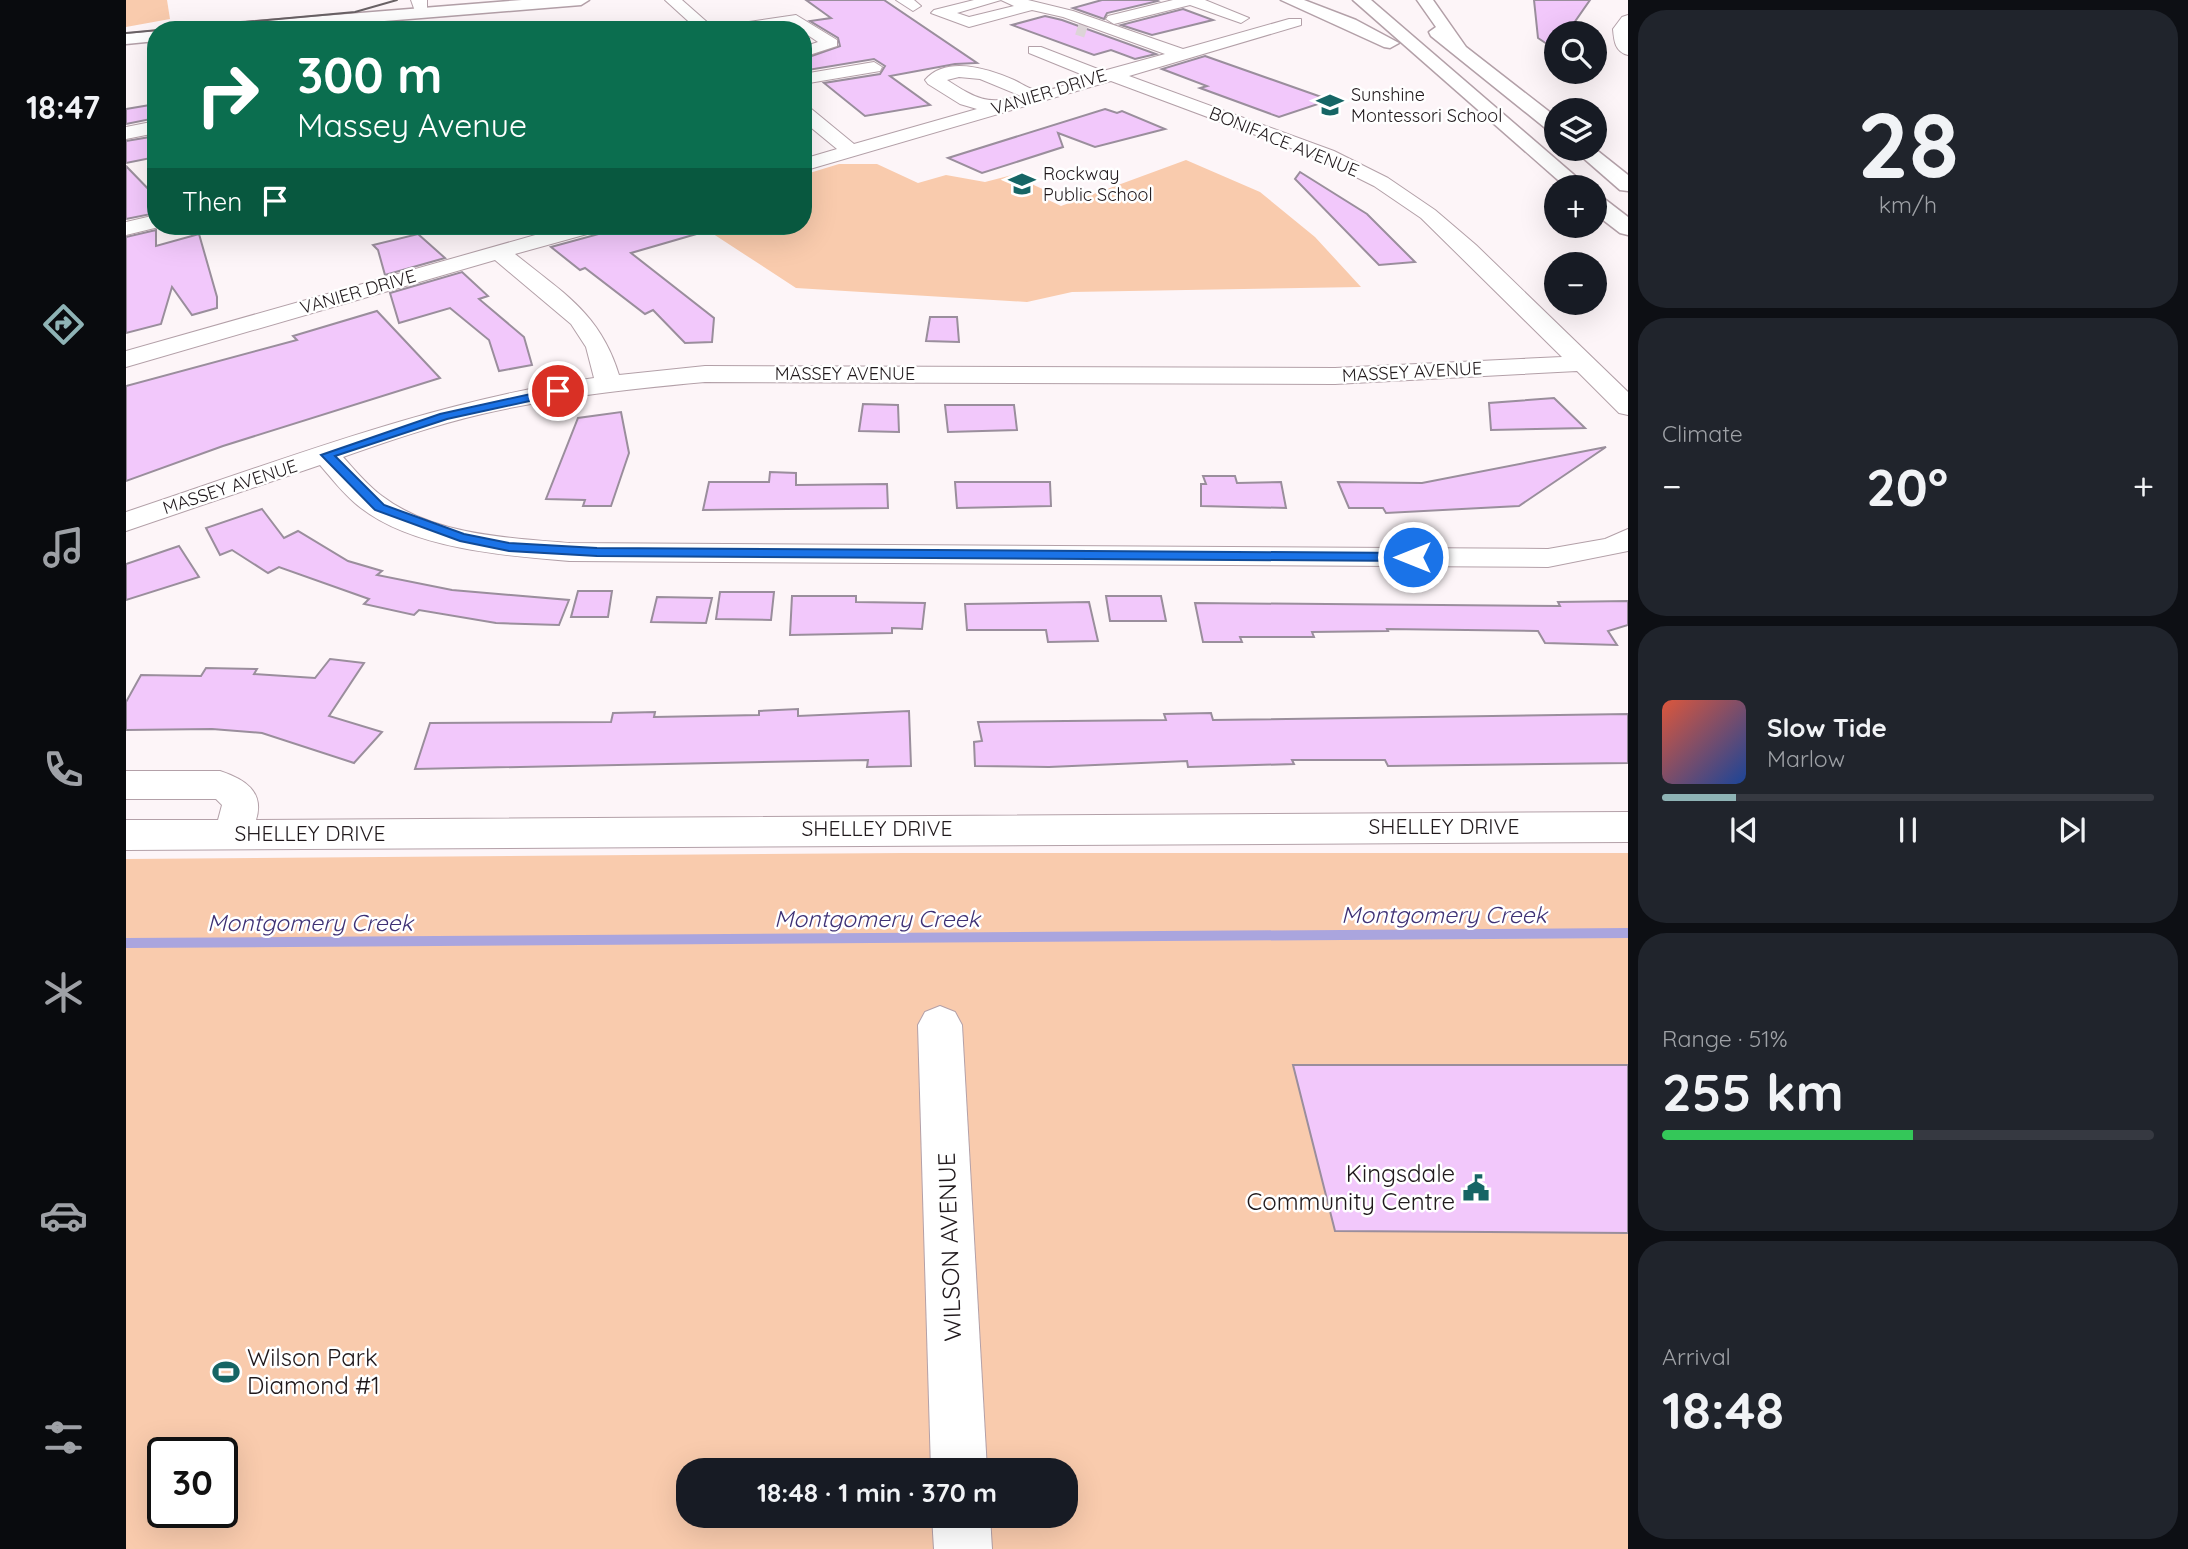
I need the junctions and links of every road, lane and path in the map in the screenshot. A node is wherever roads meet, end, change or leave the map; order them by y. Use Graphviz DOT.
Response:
graph roads {
  1 [pos="581,0"];
  2 [pos="673,0"];
  3 [pos="993,0"];
  4 [pos="1009,0"];
  5 [pos="1289,0"];
  6 [pos="1361,0"];
  7 [pos="1425,0"];
  8 [pos="1026,6"];
  9 [pos="1044,6"];
  10 [pos="421,7"];
  11 [pos="1269,8"];
  12 [pos="1409,9"];
  13 [pos="1077,18"];
  14 [pos="1241,18"];
  15 [pos="1628,20"];
  16 [pos="292,21"];
  17 [pos="698,21"];
  18 [pos="1112,24"];
  19 [pos="812,31"];
  20 [pos="147,37"];
  21 [pos="126,39"];
  22 [pos="812,49"];
  23 [pos="1198,49"];
  24 [pos="1035,50"];
  25 [pos="1628,50"];
  26 [pos="1461,51"];
  27 [pos="1180,54"];
  28 [pos="858,55"];
  29 [pos="812,63"];
  30 [pos="874,67"];
  31 [pos="1105,75"];
  32 [pos="812,77"];
  33 [pos="1035,96"];
  34 [pos="995,108"];
  35 [pos="1544,117"];
  36 [pos="812,118"];
  37 [pos="147,129"];
  38 [pos="1512,129"];
  39 [pos="126,133"];
  40 [pos="851,151"];
  41 [pos="1598,161"];
  42 [pos="812,162"];
  43 [pos="1564,175"];
  44 [pos="1628,185"];
  45 [pos="1607,212"];
  46 [pos="147,223"];
  47 [pos="1628,228"];
  48 [pos="126,229"];
  49 [pos="558,235"];
  50 [pos="498,252"];
  51 [pos="126,359"];
  52 [pos="1585,363"];
  53 [pos="608,383"];
  54 [pos="1628,407"];
  55 [pos="327,455"];
  56 [pos="126,522"];
  57 [pos="1628,538"];
  58 [pos="126,785"];
  59 [pos="1628,827"];
  60 [pos="230,834"];
  61 [pos="126,835"];
  62 [pos="940,1025"];
  63 [pos="958,1458"];
  64 [pos="962,1528"];
  65 [pos="963,1549"];
  1 -- 10 [label="main road"];
  2 -- 17 [label="street"];
  3 -- 8 [label="street"];
  4 -- 8 [label="street"];
  5 -- 38 [label="main road"];
  6 -- 38 [label="main road"];
  7 -- 26 [label="main road"];
  8 -- 13 [label="street"];
  9 -- 13 [label="street"];
  10 -- 16 [label="main road"];
  11 -- 23 [label="street, VANIER DRIVE"];
  12 -- 26 [label="main road"];
  13 -- 18 [label="street"];
  13 -- 18 [label="street"];
  14 -- 18 [label="street"];
  15 -- 25 [label="street"];
  18 -- 23 [label="street"];
  18 -- 27 [label="street"];
  19 -- 22 [label="street"];
  20 -- 21 [label="main road"];
  23 -- 27 [label="street, VANIER DRIVE"];
  24 -- 31 [label="street, BONIFACE AVENUE"];
  26 -- 35 [label="main road"];
  27 -- 31 [label="street, VANIER DRIVE"];
  28 -- 29 [label="street"];
  30 -- 32 [label="street"];
  31 -- 33 [label="street, VANIER DRIVE"];
  31 -- 52 [label="street, BONIFACE AVENUE"];
  33 -- 34 [label="street, VANIER DRIVE"];
  33 -- 34 [label="street"];
  34 -- 40 [label="street, VANIER DRIVE"];
  36 -- 40 [label="street"];
  37 -- 39 [label="street"];
  38 -- 43 [label="main road"];
  40 -- 42 [label="street, VANIER DRIVE"];
  41 -- 44 [label="main road"];
  45 -- 47 [label="main road"];
  46 -- 48 [label="street"];
  49 -- 50 [label="street, VANIER DRIVE"];
  50 -- 51 [label="street, VANIER DRIVE"];
  50 -- 53 [label="street"];
  52 -- 53 [label="street, MASSEY AVENUE"];
  52 -- 54 [label="street, BONIFACE AVENUE"];
  53 -- 55 [label="street, MASSEY AVENUE"];
  55 -- 56 [label="street, MASSEY AVENUE"];
  55 -- 57 [label="street"];
  58 -- 60 [label="street"];
  59 -- 60 [label="street, SHELLEY DRIVE"];
  60 -- 61 [label="street, SHELLEY DRIVE"];
  62 -- 63 [label="street, WILSON AVENUE"];
  64 -- 65 [label="street"];
}
